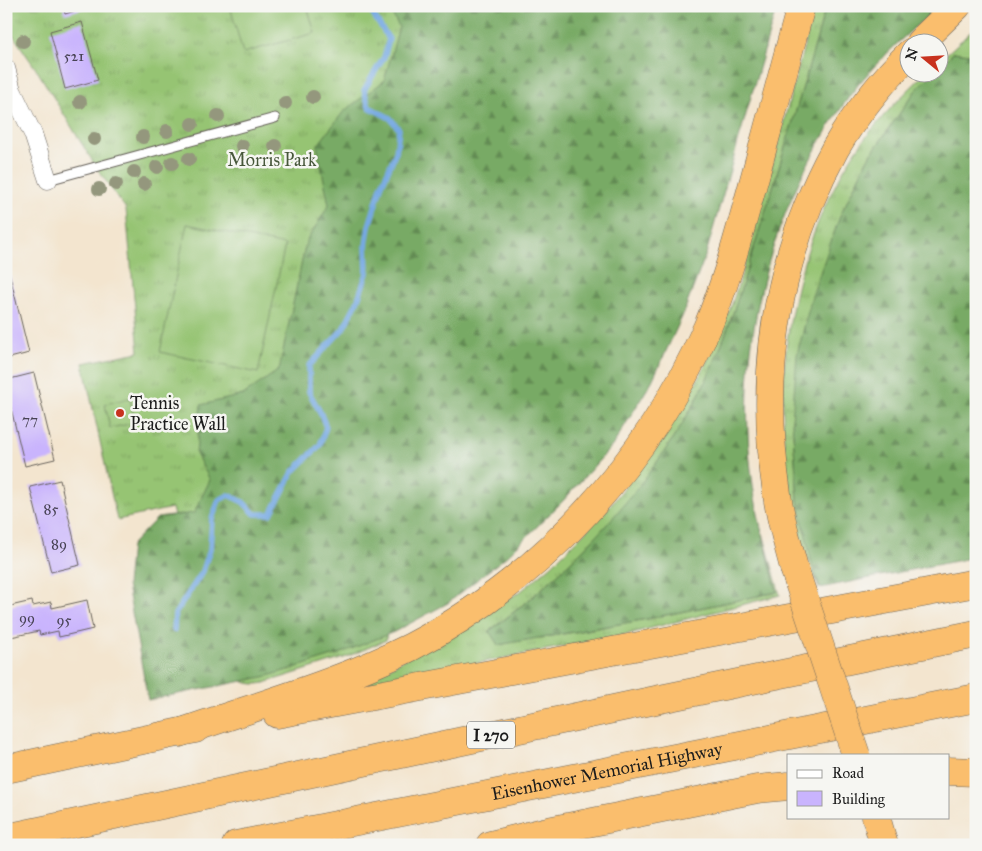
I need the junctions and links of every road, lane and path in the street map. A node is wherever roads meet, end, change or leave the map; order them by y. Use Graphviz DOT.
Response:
graph roads {
  1 [pos="801,6"];
  2 [pos="955,8"];
  3 [pos="930,32"];
  4 [pos="900,64"];
  5 [pos="6,68"];
  6 [pos="9,88"];
  7 [pos="275,118"];
  8 [pos="48,180"];
  9 [pos="976,583"];
  10 [pos="976,634"];
  11 [pos="976,698"];
  12 [pos="179,732"];
  13 [pos="856,754"];
  14 [pos="6,769"];
  15 [pos="950,771"];
  16 [pos="976,772"];
  17 [pos="787,786"];
  18 [pos="876,818"];
  19 [pos="6,838"];
  20 [pos="236,845"];
  21 [pos="490,845"];
  22 [pos="884,845"];
  1 -- 12 [label="highway"];
  2 -- 3 [label="highway"];
  4 -- 13 [label="highway, bridge"];
  5 -- 6 [label="street"];
  6 -- 8 [label="street"];
  7 -- 8 [label="lane"];
  9 -- 12 [label="highway"];
  10 -- 19 [label="highway, I 270"];
  11 -- 20 [label="highway, Eisenhower Memorial Highway"];
  12 -- 14 [label="highway"];
  15 -- 16 [label="highway"];
  17 -- 21 [label="highway"];
  18 -- 22 [label="highway"];
}
